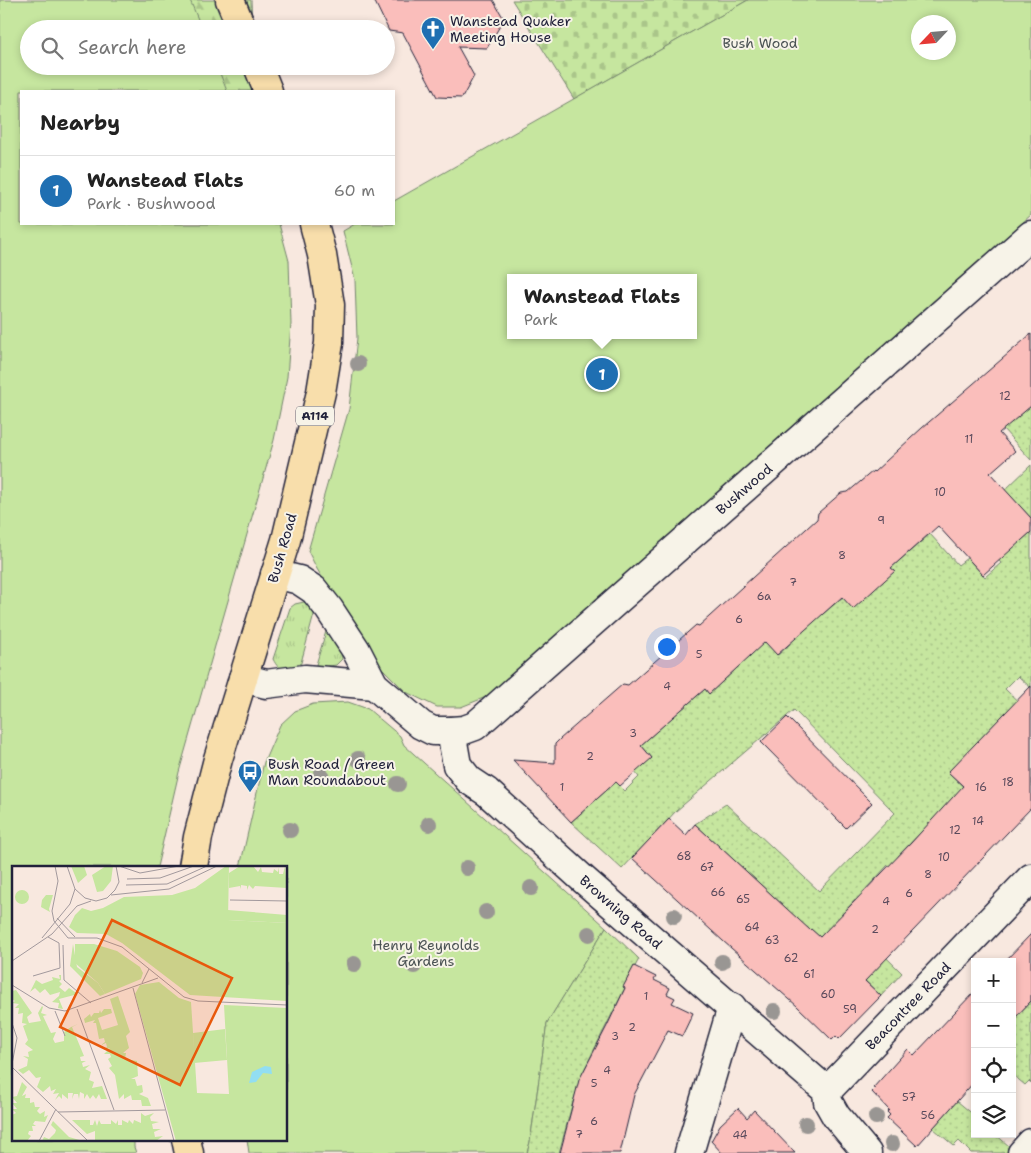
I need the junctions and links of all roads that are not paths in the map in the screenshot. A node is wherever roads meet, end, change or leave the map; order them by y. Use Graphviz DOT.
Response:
graph roads {
  1 [pos="230,0"];
  2 [pos="238,20"];
  3 [pos="262,75"];
  4 [pos="268,90"];
  5 [pos="314,225"];
  6 [pos="1031,235"];
  7 [pos="275,574"];
  8 [pos="243,678"];
  9 [pos="374,685"];
  10 [pos="451,731"];
  11 [pos="193,866"];
  12 [pos="1031,878"];
  13 [pos="732,1007"];
  14 [pos="827,1091"];
  15 [pos="186,1140"];
  16 [pos="1031,1143"];
  17 [pos="189,1153"];
  18 [pos="689,1153"];
  19 [pos="867,1153"];
  20 [pos="1022,1153"];
  1 -- 2 [label="main road"];
  3 -- 4 [label="main road"];
  5 -- 7 [label="main road, Bush Road / A114"];
  6 -- 10 [label="street, Bushwood"];
  7 -- 8 [label="main road, Bush Road / A114"];
  7 -- 9 [label="street"];
  8 -- 9 [label="street"];
  8 -- 11 [label="main road, Bush Road / A114"];
  9 -- 10 [label="street"];
  10 -- 13 [label="street, Browning Road"];
  12 -- 14 [label="street, Beacontree Road"];
  13 -- 14 [label="street, Browning Road"];
  13 -- 18 [label="street"];
  14 -- 19 [label="street, Browning Road"];
  15 -- 17 [label="main road"];
  16 -- 20 [label="street"];
}
